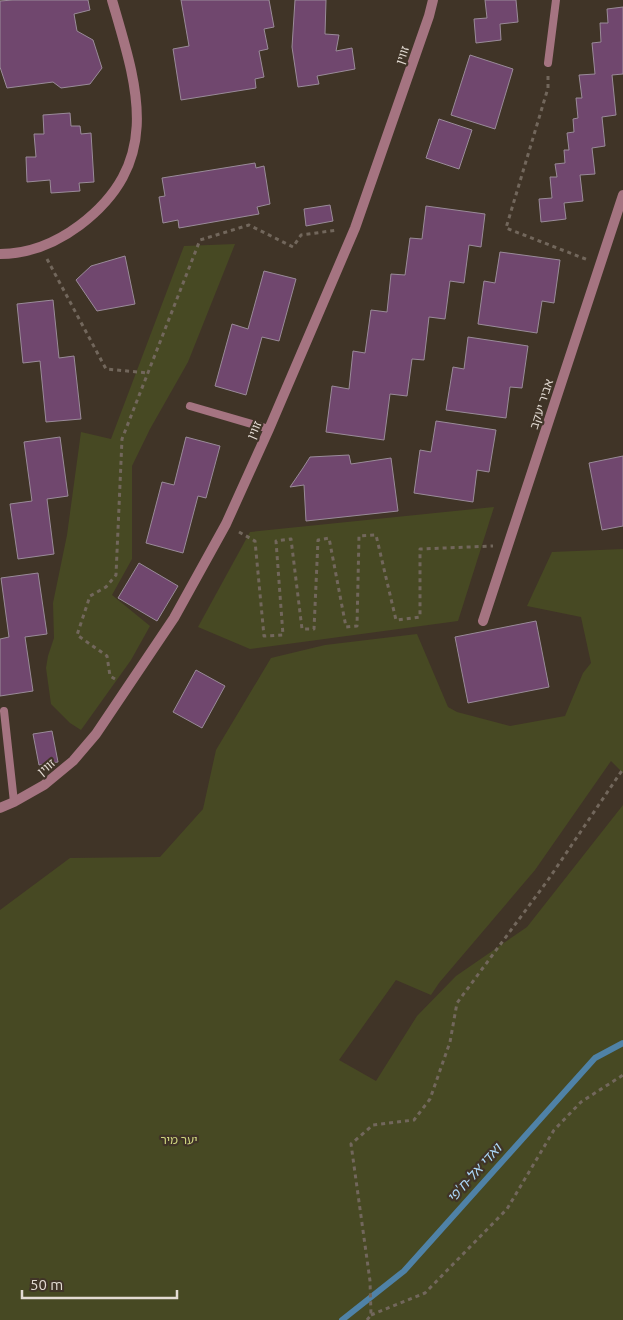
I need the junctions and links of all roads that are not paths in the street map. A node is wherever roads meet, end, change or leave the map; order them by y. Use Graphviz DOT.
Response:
graph roads {
  1 [pos="112,0"];
  2 [pos="433,0"];
  3 [pos="556,0"];
  4 [pos="548,63"];
  5 [pos="623,195"];
  6 [pos="0,254"];
  7 [pos="190,406"];
  8 [pos="269,429"];
  9 [pos="483,621"];
  10 [pos="4,711"];
  11 [pos="14,802"];
  12 [pos="0,808"];
  1 -- 6 [label="street"];
  2 -- 8 [label="street, זווין"];
  3 -- 4 [label="lane"];
  5 -- 9 [label="street, אביר יעקב"];
  7 -- 8 [label="lane"];
  8 -- 11 [label="street, זווין"];
  10 -- 11 [label="lane"];
  11 -- 12 [label="street, זווין"];
}
